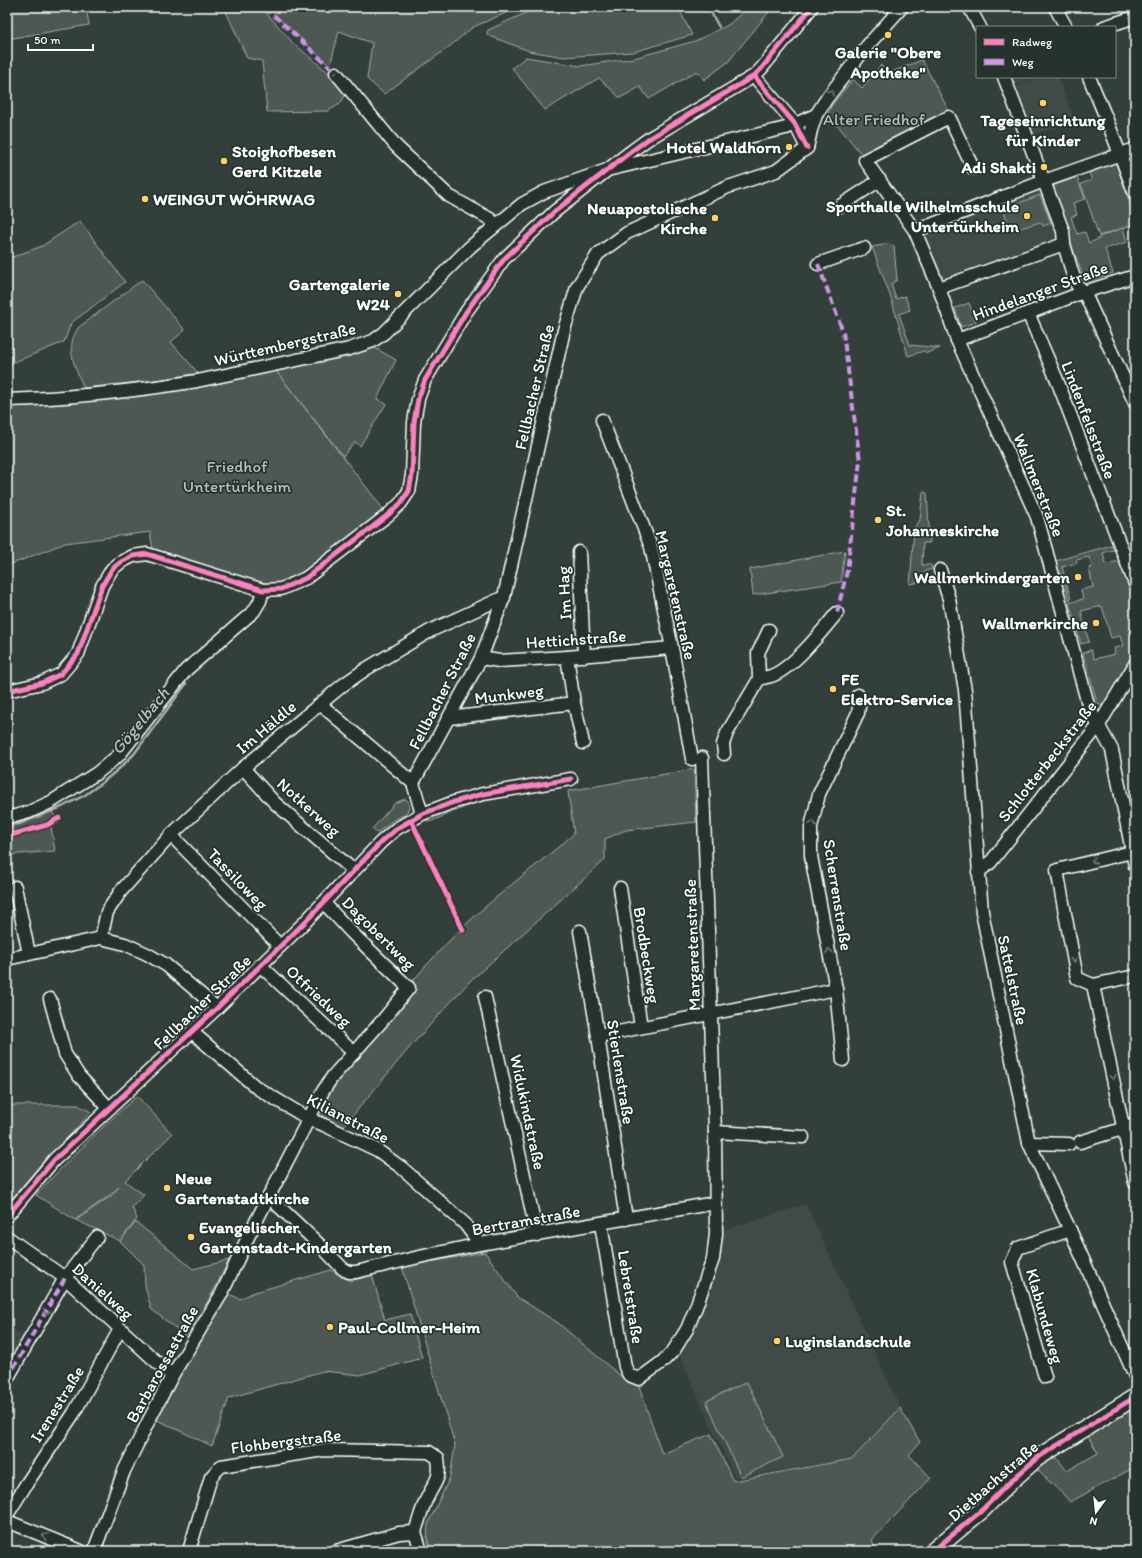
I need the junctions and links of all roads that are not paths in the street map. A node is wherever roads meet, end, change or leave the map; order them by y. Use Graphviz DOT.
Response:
graph roads {
  1 [pos="812,7"];
  2 [pos="902,7"];
  3 [pos="969,7"];
  4 [pos="1055,7"];
  5 [pos="1135,17"];
  6 [pos="979,26"];
  7 [pos="1065,26"];
  8 [pos="1107,26"];
  9 [pos="336,73"];
  10 [pos="754,76"];
  11 [pos="1004,78"];
  12 [pos="1089,78"];
  13 [pos="816,115"];
  14 [pos="795,124"];
  15 [pos="648,139"];
  16 [pos="807,148"];
  17 [pos="1135,149"];
  18 [pos="1121,154"];
  19 [pos="652,160"];
  20 [pos="973,168"];
  21 [pos="607,170"];
  22 [pos="880,180"];
  23 [pos="1044,181"];
  24 [pos="569,182"];
  25 [pos="544,192"];
  26 [pos="1135,194"];
  27 [pos="840,206"];
  28 [pos="554,212"];
  29 [pos="496,225"];
  30 [pos="915,231"];
  31 [pos="1064,244"];
  32 [pos="864,248"];
  33 [pos="818,264"];
  34 [pos="1135,276"];
  35 [pos="939,288"];
  36 [pos="1084,292"];
  37 [pos="1028,313"];
  38 [pos="957,340"];
  39 [pos="7,400"];
  40 [pos="1135,403"];
  41 [pos="602,420"];
  42 [pos="579,552"];
  43 [pos="940,570"];
  44 [pos="1135,584"];
  45 [pos="263,590"];
  46 [pos="504,597"];
  47 [pos="837,613"];
  48 [pos="769,630"];
  49 [pos="672,648"];
  50 [pos="584,656"];
  51 [pos="481,658"];
  52 [pos="567,658"];
  53 [pos="1135,664"];
  54 [pos="759,679"];
  55 [pos="7,691"];
  56 [pos="858,695"];
  57 [pos="320,704"];
  58 [pos="574,704"];
  59 [pos="449,718"];
  60 [pos="1099,724"];
  61 [pos="583,743"];
  62 [pos="724,754"];
  63 [pos="243,768"];
  64 [pos="571,779"];
  65 [pos="413,783"];
  66 [pos="422,814"];
  67 [pos="7,816"];
  68 [pos="171,835"];
  69 [pos="1134,861"];
  70 [pos="353,870"];
  71 [pos="978,872"];
  72 [pos="15,887"];
  73 [pos="620,888"];
  74 [pos="324,902"];
  75 [pos="580,930"];
  76 [pos="101,938"];
  77 [pos="280,946"];
  78 [pos="29,954"];
  79 [pos="7,959"];
  80 [pos="260,965"];
  81 [pos="1135,976"];
  82 [pos="1093,985"];
  83 [pos="409,988"];
  84 [pos="836,989"];
  85 [pos="485,997"];
  86 [pos="50,999"];
  87 [pos="217,1008"];
  88 [pos="712,1014"];
  89 [pos="641,1027"];
  90 [pos="192,1032"];
  91 [pos="598,1036"];
  92 [pos="354,1053"];
  93 [pos="843,1060"];
  94 [pos="109,1108"];
  95 [pos="309,1119"];
  96 [pos="1129,1127"];
  97 [pos="715,1132"];
  98 [pos="803,1137"];
  99 [pos="1029,1143"];
  100 [pos="1135,1183"];
  101 [pos="268,1197"];
  102 [pos="715,1203"];
  103 [pos="7,1216"];
  104 [pos="626,1219"];
  105 [pos="601,1224"];
  106 [pos="1070,1230"];
  107 [pos="537,1235"];
  108 [pos="97,1236"];
  109 [pos="7,1237"];
  110 [pos="480,1244"];
  111 [pos="65,1278"];
  112 [pos="120,1329"];
  113 [pos="629,1374"];
  114 [pos="172,1376"];
  115 [pos="1135,1376"];
  116 [pos="1045,1377"];
  117 [pos="7,1379"];
  118 [pos="1135,1397"];
  119 [pos="7,1516"];
  120 [pos="7,1521"];
  121 [pos="415,1532"];
  122 [pos="81,1551"];
  123 [pos="94,1551"];
  124 [pos="189,1551"];
  125 [pos="336,1551"];
  126 [pos="421,1551"];
  127 [pos="932,1551"];
  1 -- 10 [label="street"];
  13 -- 2 [label="street, one-way"];
  3 -- 6 [label="street"];
  4 -- 7 [label="street"];
  5 -- 8 [label="street"];
  9 -- 29 [label="street"];
  10 -- 14 [label="street"];
  10 -- 15 [label="street"];
  11 -- 23 [label="street"];
  12 -- 18 [label="street"];
  13 -- 14 [label="street"];
  13 -- 16 [label="street"];
  14 -- 16 [label="street"];
  14 -- 19 [label="street"];
  15 -- 19 [label="street"];
  15 -- 21 [label="street"];
  16 -- 46 [label="street, Fellbacher Straße"];
  17 -- 18 [label="street"];
  18 -- 23 [label="street"];
  18 -- 26 [label="street"];
  19 -- 21 [label="street"];
  20 -- 22 [label="street, Wallmerstraße"];
  21 -- 24 [label="street, Württembergstraße"];
  21 -- 28 [label="street"];
  22 -- 27 [label="street"];
  22 -- 30 [label="street, Wallmerstraße"];
  23 -- 30 [label="street"];
  23 -- 31 [label="street"];
  24 -- 25 [label="street, Württembergstraße"];
  24 -- 28 [label="street"];
  25 -- 28 [label="street"];
  25 -- 29 [label="street, Württembergstraße"];
  28 -- 45 [label="street"];
  29 -- 39 [label="street, Württembergstraße"];
  30 -- 35 [label="street, Wallmerstraße"];
  31 -- 35 [label="street"];
  31 -- 36 [label="street"];
  32 -- 33 [label="street"];
  34 -- 36 [label="street, Hindelanger Straße"];
  35 -- 38 [label="street, Wallmerstraße"];
  36 -- 37 [label="street, Hindelanger Straße"];
  36 -- 40 [label="street"];
  37 -- 38 [label="street, Hindelanger Straße"];
  37 -- 44 [label="street, Lindenfelsstraße"];
  38 -- 60 [label="street, Wallmerstraße"];
  41 -- 49 [label="street, Margaretenstraße"];
  42 -- 50 [label="street, Im Hag"];
  43 -- 71 [label="street, Sattelstraße"];
  45 -- 55 [label="street"];
  45 -- 67 [label="street"];
  46 -- 51 [label="street, Fellbacher Straße"];
  46 -- 57 [label="street, Im Häldle"];
  47 -- 54 [label="street"];
  48 -- 54 [label="street"];
  49 -- 50 [label="street, Hettichstraße"];
  49 -- 88 [label="street, Margaretenstraße"];
  50 -- 52 [label="street, Hettichstraße"];
  51 -- 52 [label="street, Hettichstraße"];
  51 -- 59 [label="street, Fellbacher Straße"];
  52 -- 58 [label="street"];
  53 -- 60 [label="street, Schlotterbeckstraße"];
  54 -- 62 [label="street"];
  84 -- 56 [label="street, Scherrenstraße, one-way"];
  57 -- 63 [label="street, Im Häldle"];
  57 -- 65 [label="street"];
  58 -- 59 [label="street, Munkweg"];
  58 -- 61 [label="street"];
  59 -- 65 [label="street, Fellbacher Straße"];
  60 -- 69 [label="street, Wallmerstraße"];
  60 -- 71 [label="street, Schlotterbeckstraße"];
  63 -- 68 [label="street, Im Häldle"];
  63 -- 70 [label="street, Notkerweg"];
  64 -- 66 [label="street, Fellbacher Straße"];
  65 -- 66 [label="street"];
  66 -- 70 [label="street, Fellbacher Straße"];
  68 -- 76 [label="street, Im Häldle"];
  68 -- 77 [label="street, Tassiloweg"];
  69 -- 82 [label="street, one-way"];
  70 -- 74 [label="street, Fellbacher Straße"];
  71 -- 99 [label="street, Sattelstraße"];
  72 -- 78 [label="street"];
  73 -- 89 [label="street, Brodbeckweg"];
  74 -- 77 [label="street, Fellbacher Straße"];
  74 -- 83 [label="street, Dagobertweg"];
  75 -- 91 [label="street, Stierlenstraße"];
  76 -- 78 [label="street"];
  76 -- 87 [label="street"];
  77 -- 80 [label="street, Fellbacher Straße"];
  78 -- 79 [label="street"];
  80 -- 87 [label="street, Fellbacher Straße"];
  80 -- 92 [label="street, Otfriedweg"];
  81 -- 82 [label="street"];
  82 -- 96 [label="street, one-way"];
  83 -- 92 [label="street, Barbarossastraße"];
  84 -- 88 [label="street"];
  84 -- 93 [label="street, Scherrenstraße"];
  85 -- 107 [label="street, Widukindstraße"];
  86 -- 94 [label="street"];
  87 -- 90 [label="street, Fellbacher Straße"];
  88 -- 89 [label="street"];
  88 -- 97 [label="street, Margaretenstraße"];
  89 -- 91 [label="street"];
  90 -- 94 [label="street, Fellbacher Straße"];
  90 -- 95 [label="street, Kilianstraße"];
  91 -- 104 [label="street, Stierlenstraße"];
  92 -- 95 [label="street, Barbarossastraße"];
  94 -- 103 [label="street, Fellbacher Straße"];
  95 -- 101 [label="street, Barbarossastraße"];
  95 -- 110 [label="street, Kilianstraße"];
  96 -- 99 [label="street"];
  96 -- 100 [label="street"];
  97 -- 98 [label="street"];
  97 -- 102 [label="street, Margaretenstraße"];
  99 -- 106 [label="street, Sattelstraße"];
  101 -- 110 [label="street, Bertramstraße"];
  101 -- 114 [label="street, Barbarossastraße"];
  102 -- 104 [label="street, Bertramstraße"];
  102 -- 113 [label="street, Margaretenstraße"];
  104 -- 105 [label="street, Bertramstraße"];
  105 -- 107 [label="street, Bertramstraße"];
  105 -- 113 [label="street, Lebretstraße"];
  106 -- 115 [label="street, Sattelstraße"];
  106 -- 116 [label="street, Klabundeweg"];
  107 -- 110 [label="street, Bertramstraße"];
  108 -- 111 [label="street"];
  109 -- 111 [label="street, Danielweg"];
  111 -- 112 [label="street, Danielweg"];
  111 -- 117 [label="street, one-way"];
  112 -- 114 [label="street, Danielweg"];
  112 -- 119 [label="street, Irenestraße"];
  114 -- 123 [label="street, Barbarossastraße"];
  118 -- 127 [label="main road, Dietbachstraße"];
  122 -- 120 [label="street, one-way"];
  121 -- 124 [label="street, Flohbergstraße"];
  121 -- 125 [label="street"];
  121 -- 126 [label="street"];
}
